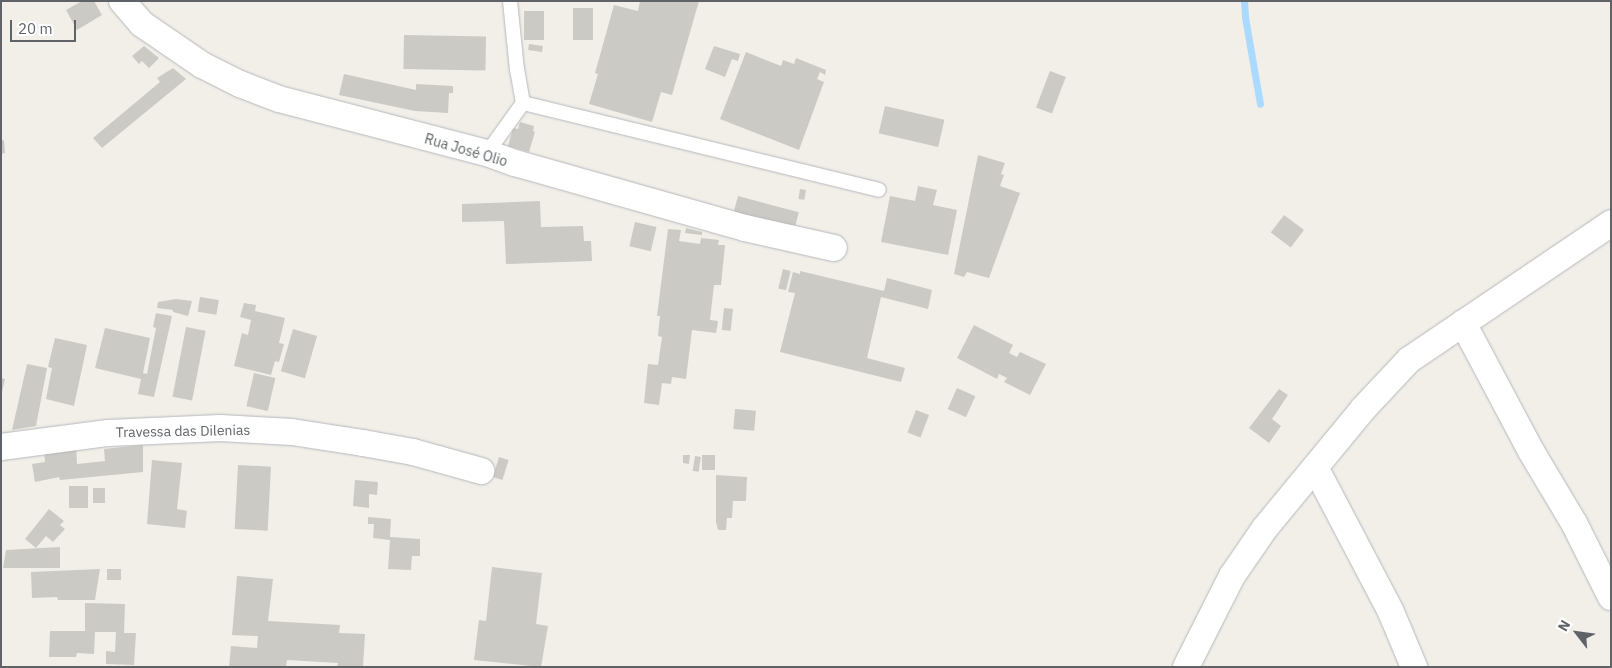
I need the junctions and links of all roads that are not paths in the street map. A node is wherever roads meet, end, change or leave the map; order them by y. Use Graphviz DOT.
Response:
graph roads {
  1 [pos="122,1"];
  2 [pos="510,1"];
  3 [pos="523,104"];
  4 [pos="486,153"];
  5 [pos="879,190"];
  6 [pos="1611,223"];
  7 [pos="834,248"];
  8 [pos="1463,323"];
  9 [pos="1,447"];
  10 [pos="1316,469"];
  11 [pos="481,471"];
  12 [pos="1611,597"];
  13 [pos="1186,667"];
  14 [pos="1414,667"];
  1 -- 4 [label="street, Rua José Olio"];
  2 -- 3 [label="lane"];
  3 -- 4 [label="lane"];
  3 -- 5 [label="lane"];
  4 -- 7 [label="street, Rua José Olio"];
  6 -- 8 [label="street"];
  8 -- 10 [label="street"];
  8 -- 12 [label="street"];
  9 -- 11 [label="street, Travessa das Dilenias"];
  10 -- 13 [label="street"];
  10 -- 14 [label="street"];
}
